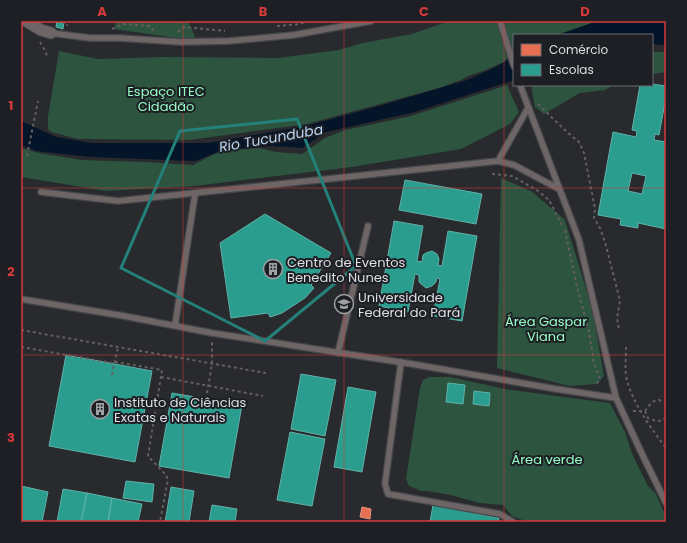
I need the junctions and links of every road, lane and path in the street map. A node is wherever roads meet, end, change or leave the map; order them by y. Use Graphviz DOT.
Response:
graph roads {
  1 [pos="26,21"];
  2 [pos="63,21"];
  3 [pos="307,21"];
  4 [pos="371,21"];
  5 [pos="500,21"];
  6 [pos="72,26"];
  7 [pos="271,27"];
  8 [pos="111,29"];
  9 [pos="225,31"];
  10 [pos="155,32"];
  11 [pos="51,33"];
  12 [pos="176,34"];
  13 [pos="37,40"];
  14 [pos="47,58"];
  15 [pos="513,63"];
  16 [pos="520,86"];
  17 [pos="38,101"];
  18 [pos="535,101"];
  19 [pos="528,108"];
  20 [pos="27,156"];
  21 [pos="498,160"];
  22 [pos="492,174"];
  23 [pos="559,189"];
  24 [pos="41,192"];
  25 [pos="194,194"];
  26 [pos="368,226"];
  27 [pos="21,299"];
  28 [pos="175,326"];
  29 [pos="21,330"];
  30 [pos="619,330"];
  31 [pos="212,333"];
  32 [pos="21,347"];
  33 [pos="118,347"];
  34 [pos="626,347"];
  35 [pos="338,353"];
  36 [pos="114,362"];
  37 [pos="401,362"];
  38 [pos="212,364"];
  39 [pos="266,373"];
  40 [pos="112,375"];
  41 [pos="161,377"];
  42 [pos="208,385"];
  43 [pos="591,388"];
  44 [pos="263,396"];
  45 [pos="616,398"];
  46 [pos="206,399"];
  47 [pos="666,403"];
  48 [pos="632,411"];
  49 [pos="645,411"];
  50 [pos="666,417"];
  51 [pos="666,448"];
  52 [pos="666,503"];
  53 [pos="160,522"];
  54 [pos="513,522"];
  1 -- 11 [label="street"];
  2 -- 6 [label="path"];
  3 -- 7 [label="path"];
  4 -- 11 [label="lane"];
  5 -- 15 [label="lane"];
  8 -- 10 [label="path"];
  9 -- 12 [label="path"];
  13 -- 14 [label="path"];
  16 -- 19 [label="lane"];
  17 -- 20 [label="path"];
  18 -- 30 [label="path"];
  19 -- 21 [label="lane"];
  19 -- 23 [label="lane"];
  21 -- 23 [label="lane"];
  21 -- 25 [label="lane"];
  22 -- 43 [label="path"];
  23 -- 45 [label="lane"];
  24 -- 25 [label="lane"];
  25 -- 28 [label="lane"];
  26 -- 35 [label="lane"];
  27 -- 28 [label="lane"];
  28 -- 31 [label="lane"];
  29 -- 33 [label="path"];
  31 -- 35 [label="lane"];
  31 -- 38 [label="path"];
  32 -- 36 [label="path"];
  33 -- 36 [label="path"];
  33 -- 38 [label="path"];
  34 -- 51 [label="path"];
  35 -- 37 [label="lane"];
  36 -- 40 [label="path"];
  36 -- 41 [label="path"];
  37 -- 45 [label="lane"];
  37 -- 54 [label="lane"];
  38 -- 39 [label="path"];
  38 -- 42 [label="path"];
  41 -- 42 [label="path"];
  41 -- 53 [label="path"];
  42 -- 44 [label="path"];
  42 -- 46 [label="path"];
  45 -- 52 [label="lane"];
  47 -- 49 [label="path"];
  48 -- 49 [label="path"];
  49 -- 50 [label="path"];
}
